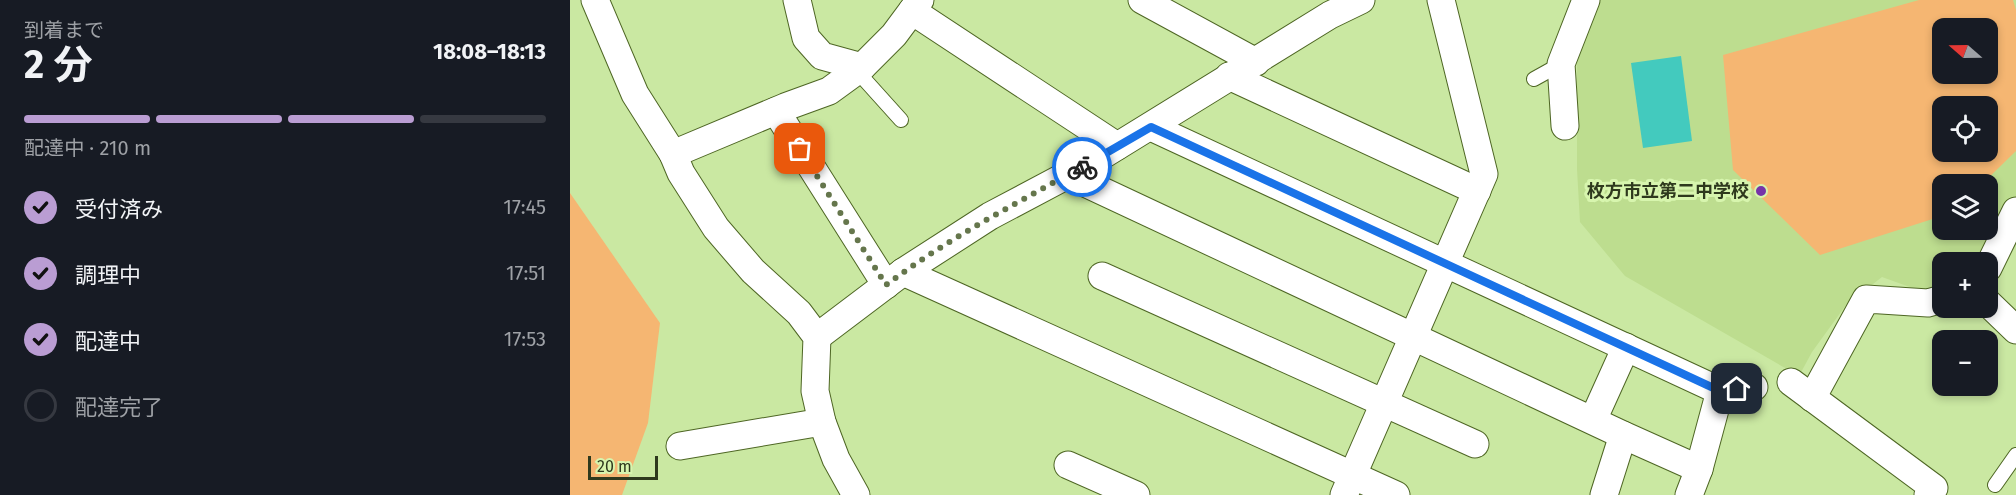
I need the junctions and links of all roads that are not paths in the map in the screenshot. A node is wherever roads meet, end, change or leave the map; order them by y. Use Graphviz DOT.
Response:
graph roads {
  1 [pos="595,0"];
  2 [pos="798,0"];
  3 [pos="1142,0"];
  4 [pos="1441,0"];
  5 [pos="1586,0"];
  6 [pos="1356,1"];
  7 [pos="916,5"];
  8 [pos="1256,62"];
  9 [pos="1561,64"];
  10 [pos="859,68"];
  11 [pos="1229,76"];
  12 [pos="1534,79"];
  13 [pos="776,111"];
  14 [pos="902,120"];
  15 [pos="1565,126"];
  16 [pos="1151,127"];
  17 [pos="1117,146"];
  18 [pos="673,154"];
  19 [pos="1068,175"];
  20 [pos="1477,191"];
  21 [pos="2016,211"];
  22 [pos="1996,252"];
  23 [pos="1445,263"];
  24 [pos="1102,276"];
  25 [pos="894,279"];
  26 [pos="1932,302"];
  27 [pos="1998,313"];
  28 [pos="2016,330"];
  29 [pos="1413,336"];
  30 [pos="817,337"];
  31 [pos="1626,347"];
  32 [pos="1754,387"];
  33 [pos="1720,391"];
  34 [pos="1384,403"];
  35 [pos="1593,420"];
  36 [pos="822,422"];
  37 [pos="1623,435"];
  38 [pos="1475,444"];
  39 [pos="680,446"];
  40 [pos="2016,455"];
  41 [pos="1068,465"];
  42 [pos="1699,469"];
  43 [pos="1348,485"];
  44 [pos="1995,485"];
  45 [pos="856,495"];
  46 [pos="1136,495"];
  47 [pos="1396,495"];
  48 [pos="1604,495"];
  49 [pos="1689,495"];
  50 [pos="1928,495"];
  1 -- 18 [label="street"];
  2 -- 10 [label="street"];
  3 -- 8 [label="street"];
  4 -- 20 [label="street"];
  5 -- 9 [label="street"];
  6 -- 8 [label="street"];
  7 -- 10 [label="street"];
  7 -- 17 [label="street"];
  8 -- 11 [label="street"];
  9 -- 12 [label="lane"];
  9 -- 15 [label="street"];
  10 -- 13 [label="street"];
  10 -- 14 [label="lane"];
  11 -- 16 [label="street"];
  11 -- 20 [label="street"];
  13 -- 18 [label="street"];
  13 -- 25 [label="street"];
  16 -- 17 [label="street"];
  16 -- 23 [label="street"];
  17 -- 19 [label="street"];
  18 -- 30 [label="street"];
  19 -- 25 [label="street"];
  19 -- 29 [label="street"];
  20 -- 23 [label="street"];
  21 -- 22 [label="street"];
  23 -- 29 [label="street"];
  23 -- 31 [label="street"];
  24 -- 34 [label="street"];
  25 -- 30 [label="street"];
  25 -- 43 [label="street"];
  26 -- 50 [label="street"];
  27 -- 28 [label="street"];
  29 -- 34 [label="street"];
  29 -- 35 [label="street"];
  30 -- 36 [label="street"];
  31 -- 33 [label="street"];
  31 -- 35 [label="street"];
  32 -- 33 [label="street"];
  33 -- 42 [label="street"];
  34 -- 38 [label="street"];
  34 -- 43 [label="street"];
  35 -- 37 [label="street"];
  36 -- 39 [label="street"];
  36 -- 45 [label="street"];
  37 -- 42 [label="street"];
  37 -- 48 [label="street"];
  40 -- 44 [label="lane"];
  41 -- 46 [label="street"];
  42 -- 49 [label="street"];
  43 -- 47 [label="street"];
}
